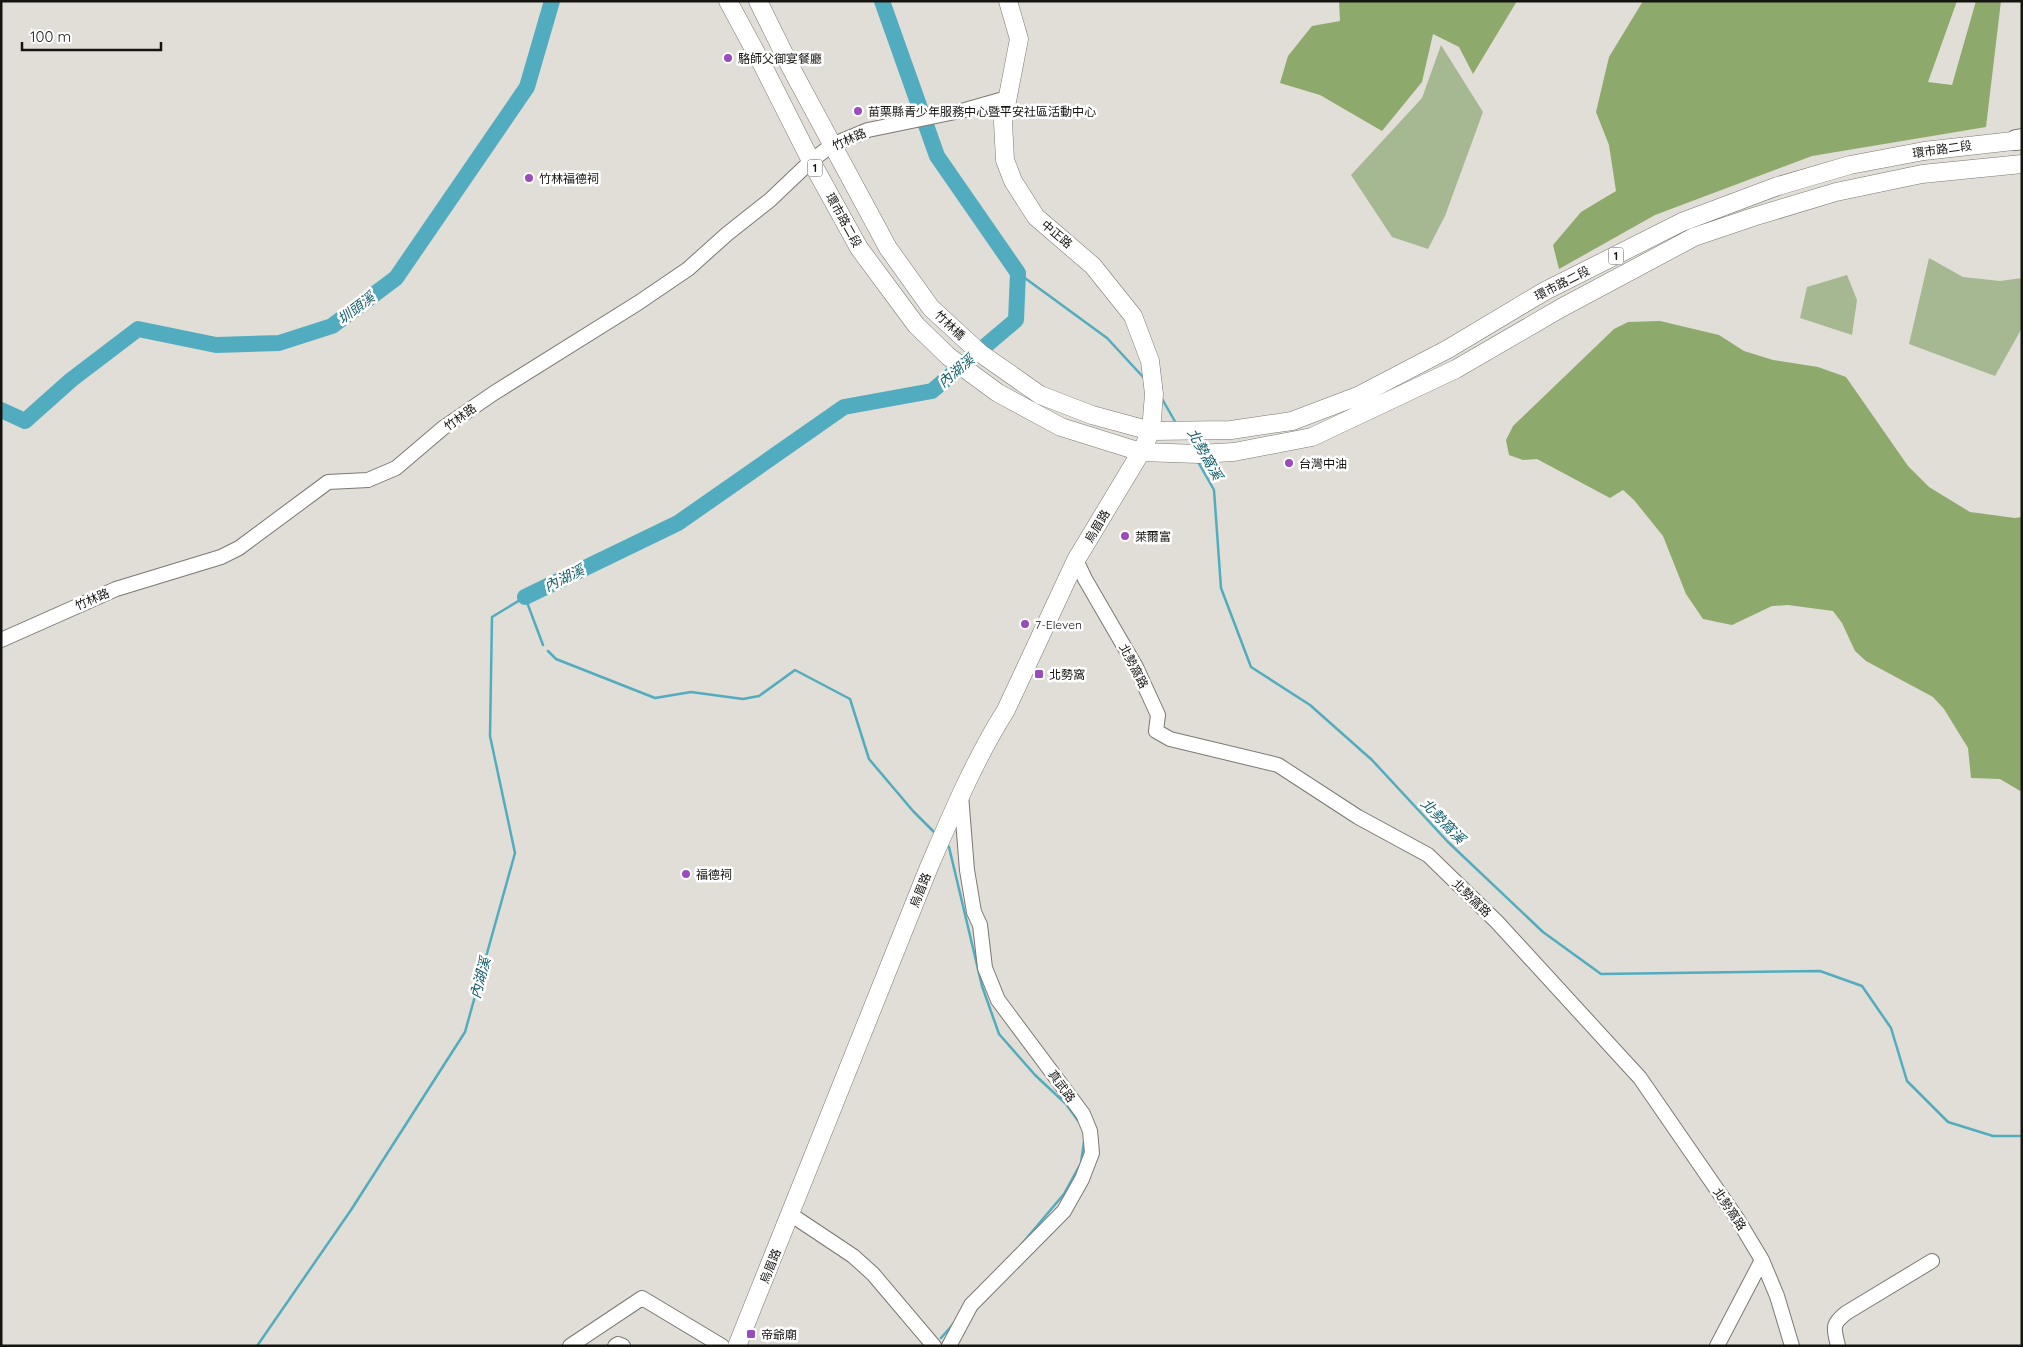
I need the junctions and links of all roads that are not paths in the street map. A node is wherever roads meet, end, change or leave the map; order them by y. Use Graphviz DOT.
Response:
graph roads {
  1 [pos="728,1"];
  2 [pos="758,1"];
  3 [pos="1008,1"];
  4 [pos="1007,98"];
  5 [pos="2020,140"];
  6 [pos="832,145"];
  7 [pos="811,161"];
  8 [pos="2022,164"];
  9 [pos="931,308"];
  10 [pos="916,325"];
  11 [pos="1151,431"];
  12 [pos="1142,452"];
  13 [pos="1076,560"];
  14 [pos="1,640"];
  15 [pos="961,794"];
  16 [pos="790,1214"];
  17 [pos="1762,1260"];
  18 [pos="1932,1261"];
  19 [pos="570,1346"];
  20 [pos="615,1346"];
  21 [pos="622,1346"];
  22 [pos="722,1346"];
  23 [pos="736,1346"];
  24 [pos="934,1346"];
  25 [pos="948,1346"];
  26 [pos="1717,1346"];
  27 [pos="1792,1346"];
  28 [pos="1838,1346"];
  1 -- 7 [label="main road, 環市路二段 / 1"];
  2 -- 6 [label="main road, 環市路二段 / 1"];
  3 -- 4 [label="main road, 中正路"];
  4 -- 6 [label="street, 竹林路"];
  4 -- 11 [label="main road, 中正路"];
  5 -- 11 [label="main road, 環市路二段 / 1"];
  6 -- 7 [label="street, 竹林路"];
  6 -- 9 [label="main road, 環市路二段 / 1"];
  7 -- 10 [label="main road, 環市路二段 / 1"];
  7 -- 14 [label="street, 竹林路"];
  8 -- 12 [label="main road, 環市路二段 / 1"];
  9 -- 11 [label="main road, 竹林橋 / 1"];
  10 -- 12 [label="main road, 竹林橋 / 1"];
  11 -- 12 [label="main road, 中正路"];
  12 -- 13 [label="main road, 烏眉路"];
  13 -- 15 [label="main road, 烏眉路"];
  13 -- 17 [label="street, 北勢窩路"];
  15 -- 16 [label="main road, 烏眉路"];
  15 -- 25 [label="street, 真武路"];
  16 -- 23 [label="main road, 烏眉路"];
  16 -- 24 [label="street"];
  17 -- 26 [label="street"];
  17 -- 27 [label="street, 北勢窩路"];
  18 -- 28 [label="street"];
  19 -- 22 [label="street"];
  20 -- 21 [label="street"];
}
